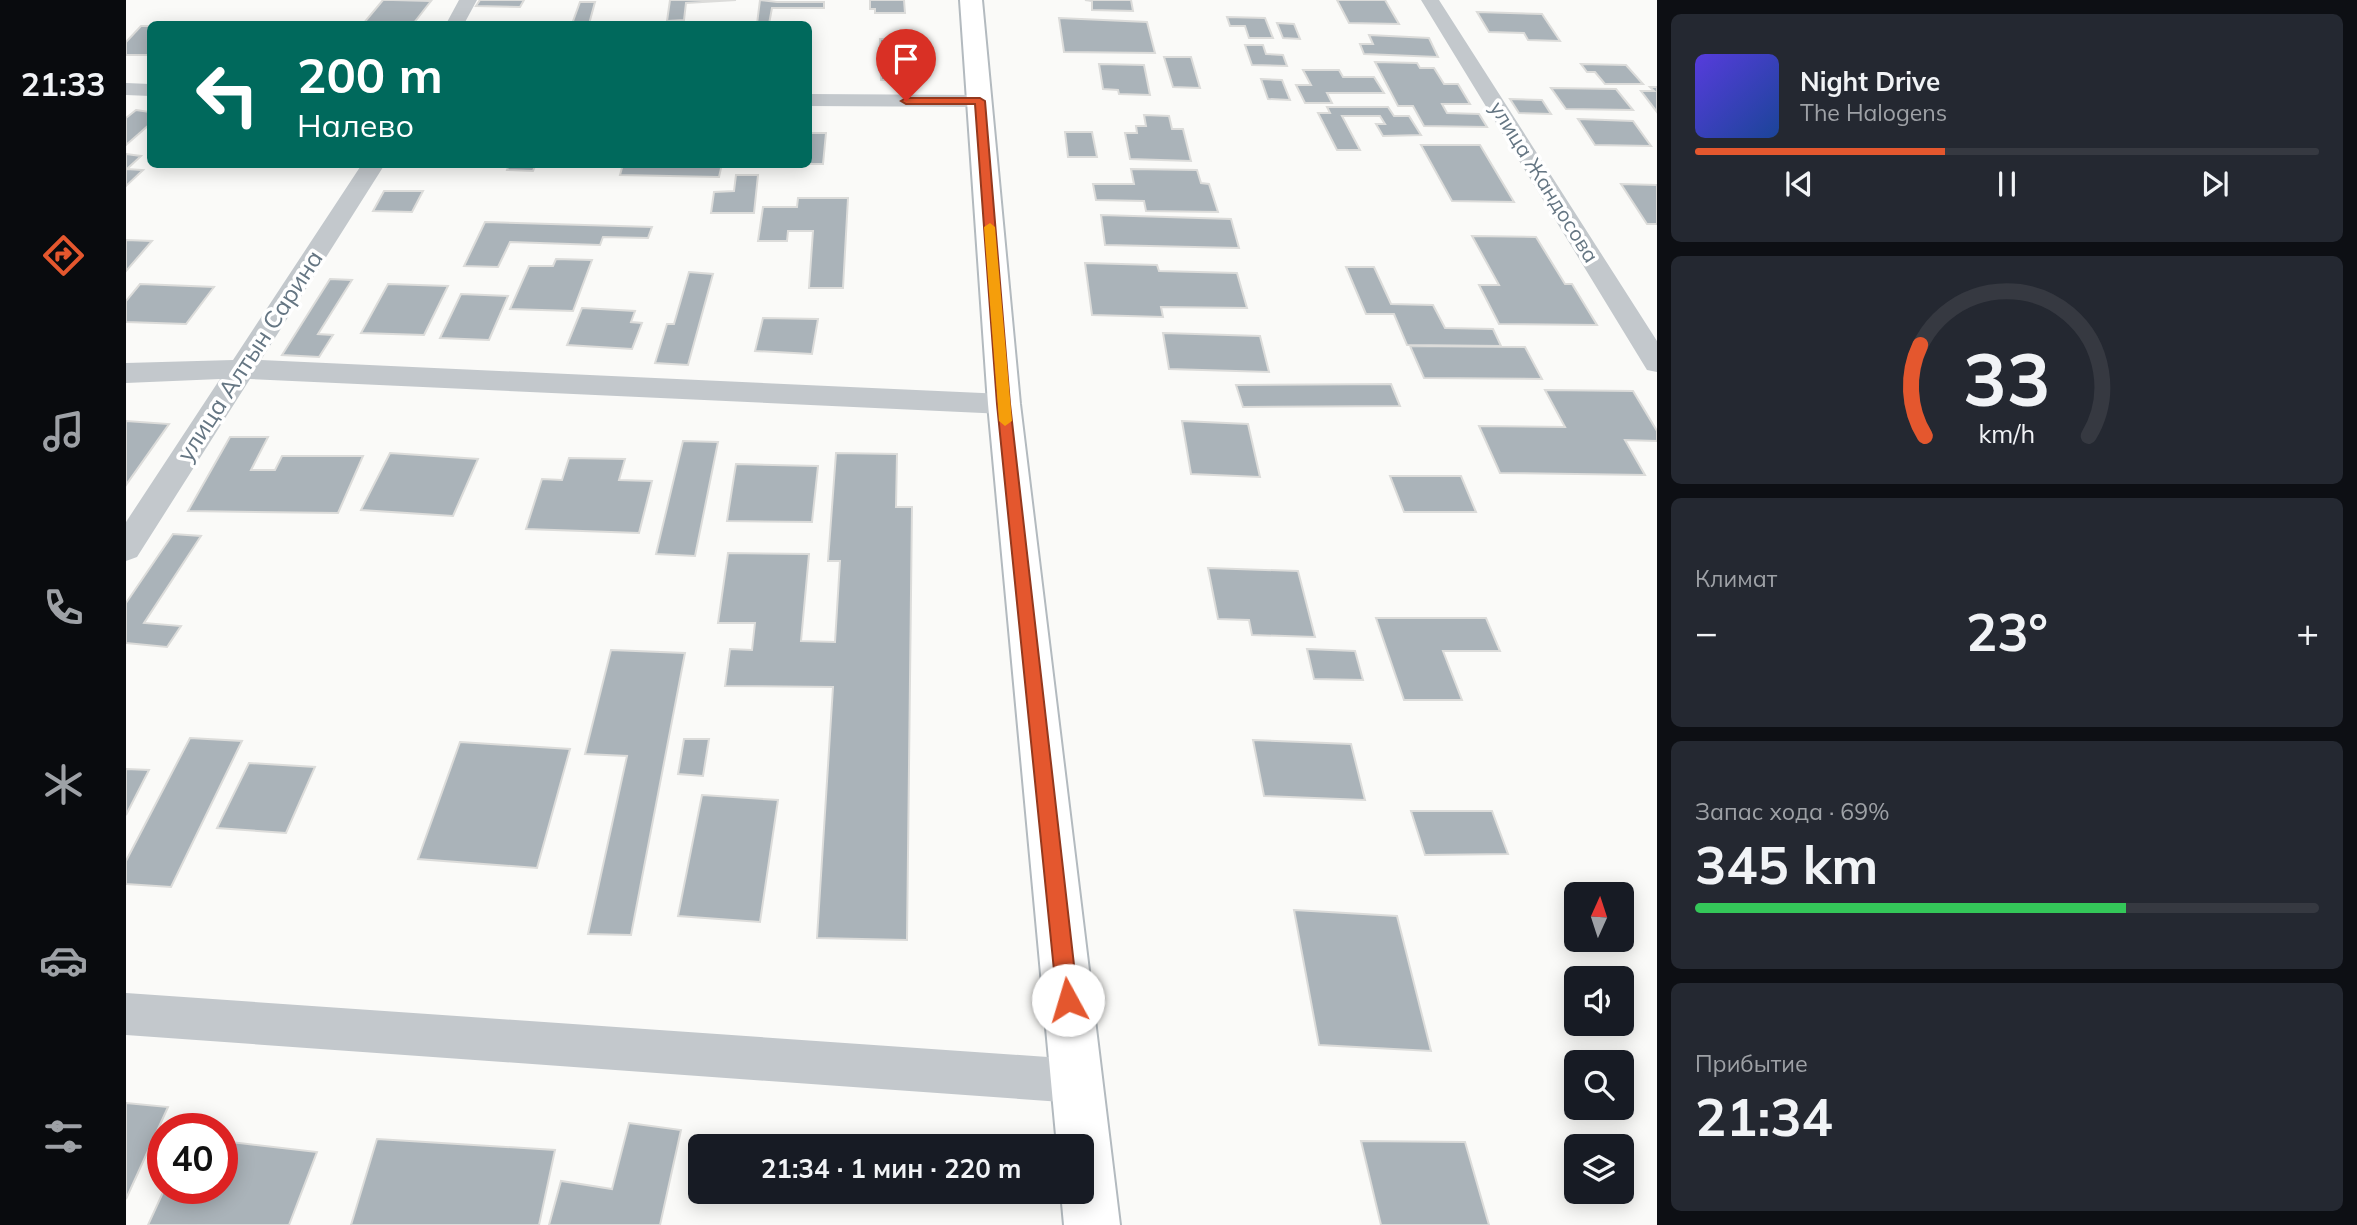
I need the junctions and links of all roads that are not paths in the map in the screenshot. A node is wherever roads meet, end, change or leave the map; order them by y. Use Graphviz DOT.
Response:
graph roads {
  1 [pos="468,0"];
  2 [pos="971,0"];
  3 [pos="1430,0"];
  4 [pos="457,21"];
  5 [pos="126,89"];
  6 [pos="147,90"];
  7 [pos="812,100"];
  8 [pos="980,101"];
  9 [pos="370,168"];
  10 [pos="1657,363"];
  11 [pos="242,369"];
  12 [pos="126,373"];
  13 [pos="1004,404"];
  14 [pos="126,548"];
  15 [pos="126,1014"];
  16 [pos="1076,1081"];
  17 [pos="1092,1225"];
  1 -- 4 [label="street"];
  2 -- 8 [label="street"];
  3 -- 10 [label="street, улица Жандосова"];
  5 -- 6 [label="street"];
  7 -- 8 [label="street"];
  8 -- 13 [label="street"];
  9 -- 11 [label="street, улица Алтын Сарина"];
  11 -- 12 [label="street"];
  11 -- 13 [label="street"];
  11 -- 14 [label="street, улица Алтын Сарина"];
  13 -- 16 [label="street"];
  15 -- 16 [label="street"];
  16 -- 17 [label="street"];
}
